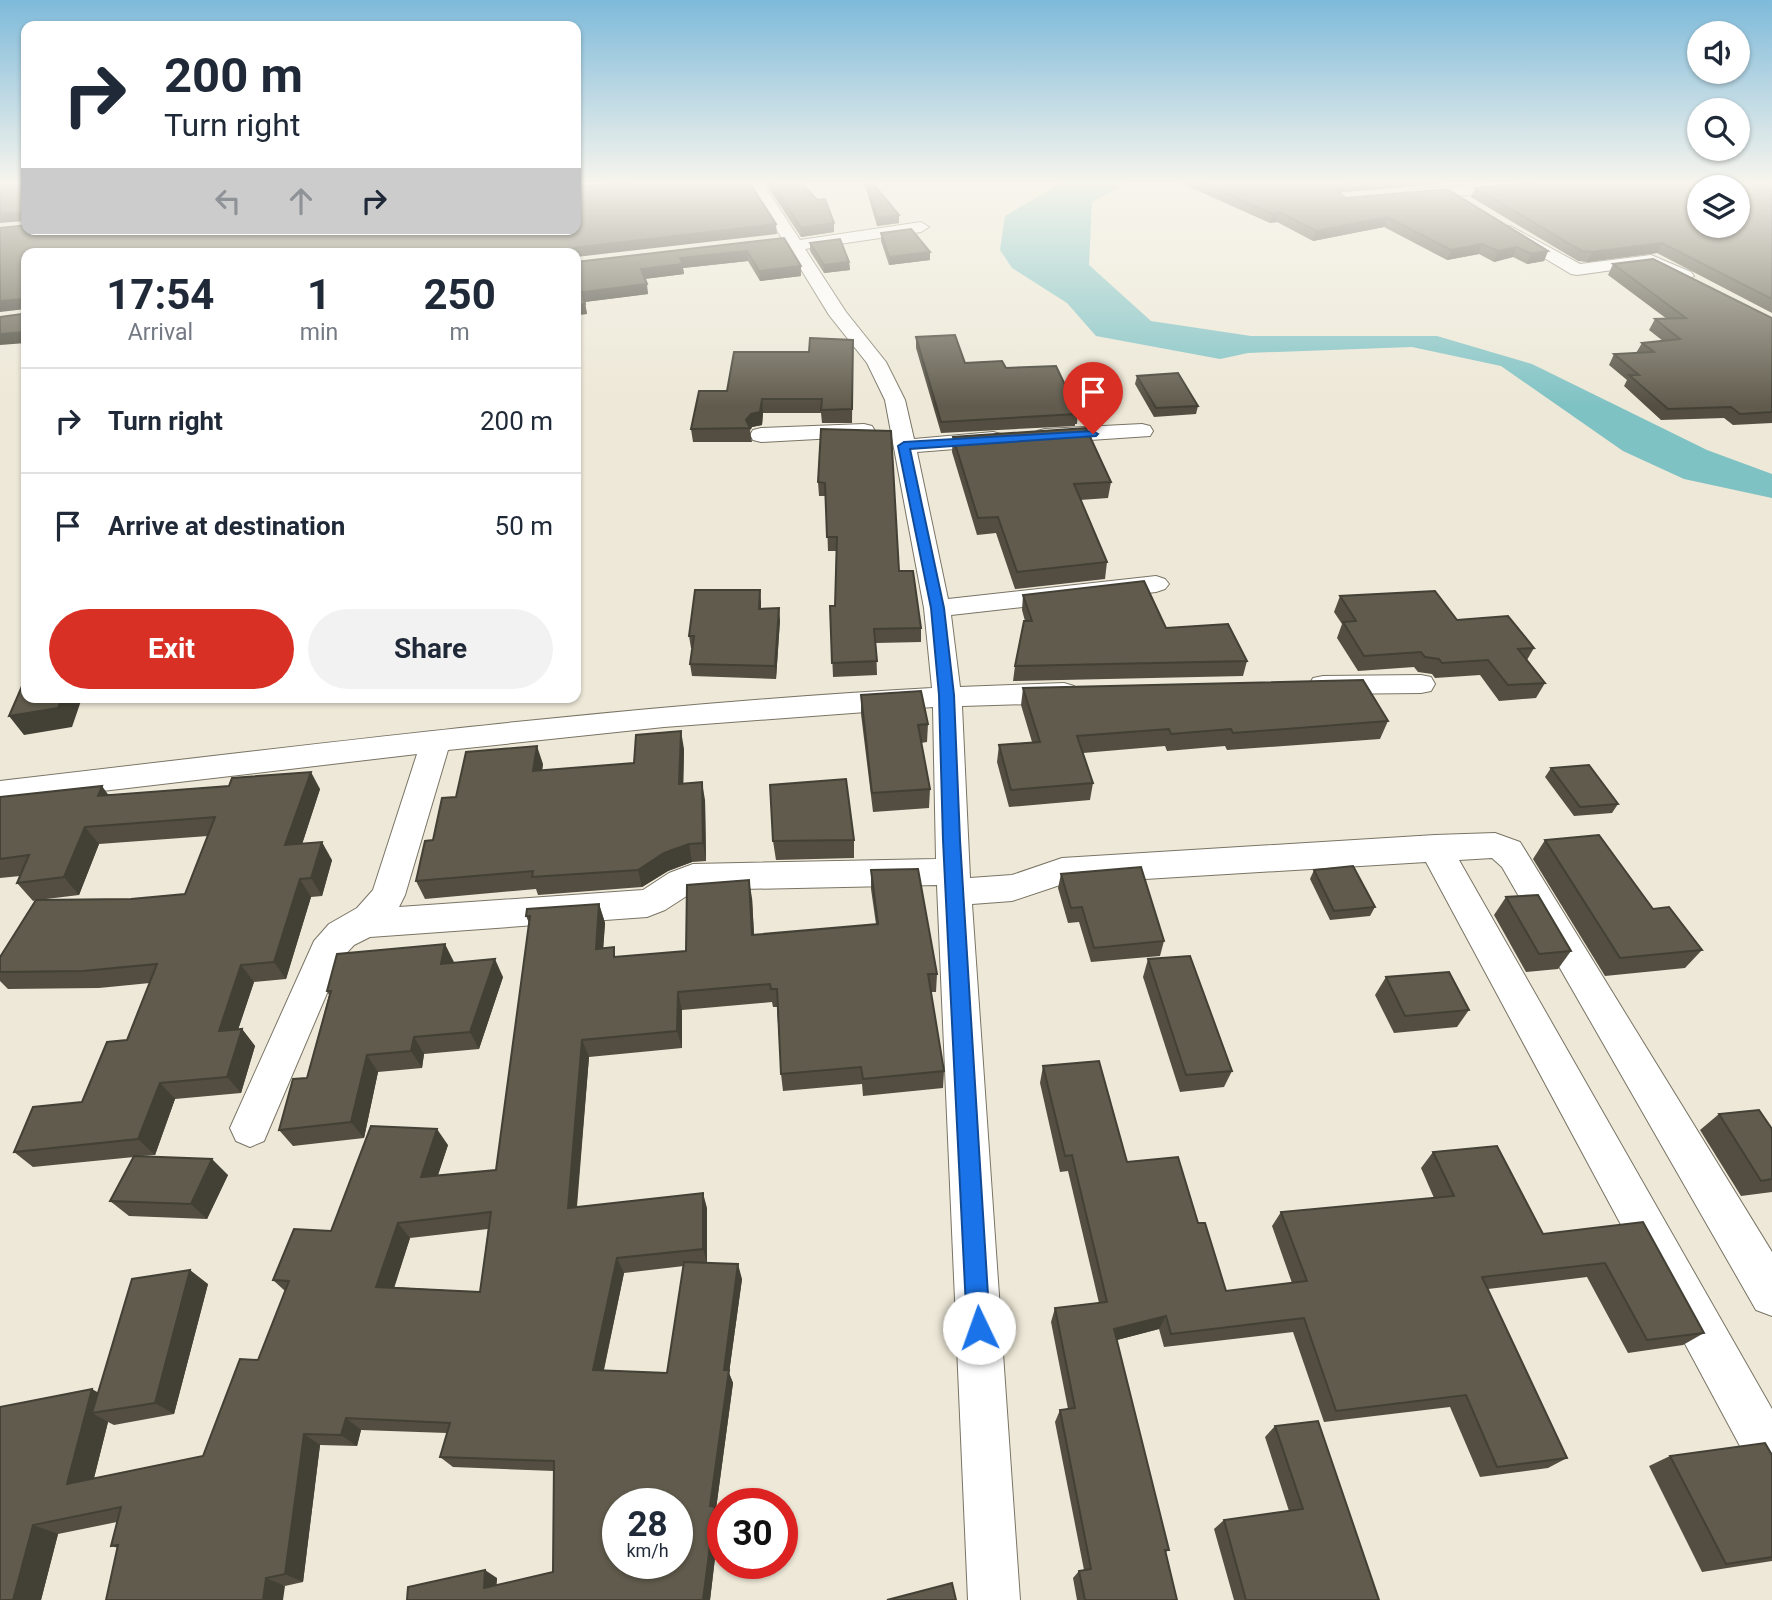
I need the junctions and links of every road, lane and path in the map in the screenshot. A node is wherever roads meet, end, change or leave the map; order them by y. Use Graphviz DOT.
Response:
graph roads {
  1 [pos="801,257"];
  2 [pos="1553,257"];
  3 [pos="1702,285"];
  4 [pos="1142,431"];
  5 [pos="761,435"];
  6 [pos="903,438"];
  7 [pos="1156,584"];
  8 [pos="937,608"];
  9 [pos="1421,684"];
  10 [pos="1300,686"];
  11 [pos="1085,692"];
  12 [pos="947,695"];
  13 [pos="435,743"];
  14 [pos="0,793"];
  15 [pos="1435,847"];
  16 [pos="954,882"];
  17 [pos="363,923"];
  18 [pos="250,1128"];
  19 [pos="1772,1294"];
  20 [pos="1772,1457"];
  21 [pos="994,1600"];
  1 -- 6 [label="street"];
  2 -- 3 [label="street"];
  4 -- 6 [label="street"];
  5 -- 6 [label="street"];
  6 -- 8 [label="street"];
  7 -- 8 [label="street"];
  8 -- 12 [label="street"];
  9 -- 10 [label="street"];
  11 -- 12 [label="street"];
  12 -- 13 [label="street"];
  12 -- 16 [label="street"];
  13 -- 14 [label="street"];
  13 -- 17 [label="street"];
  15 -- 16 [label="street"];
  15 -- 19 [label="street"];
  15 -- 20 [label="street"];
  16 -- 17 [label="street"];
  16 -- 21 [label="street"];
  17 -- 18 [label="street"];
}
